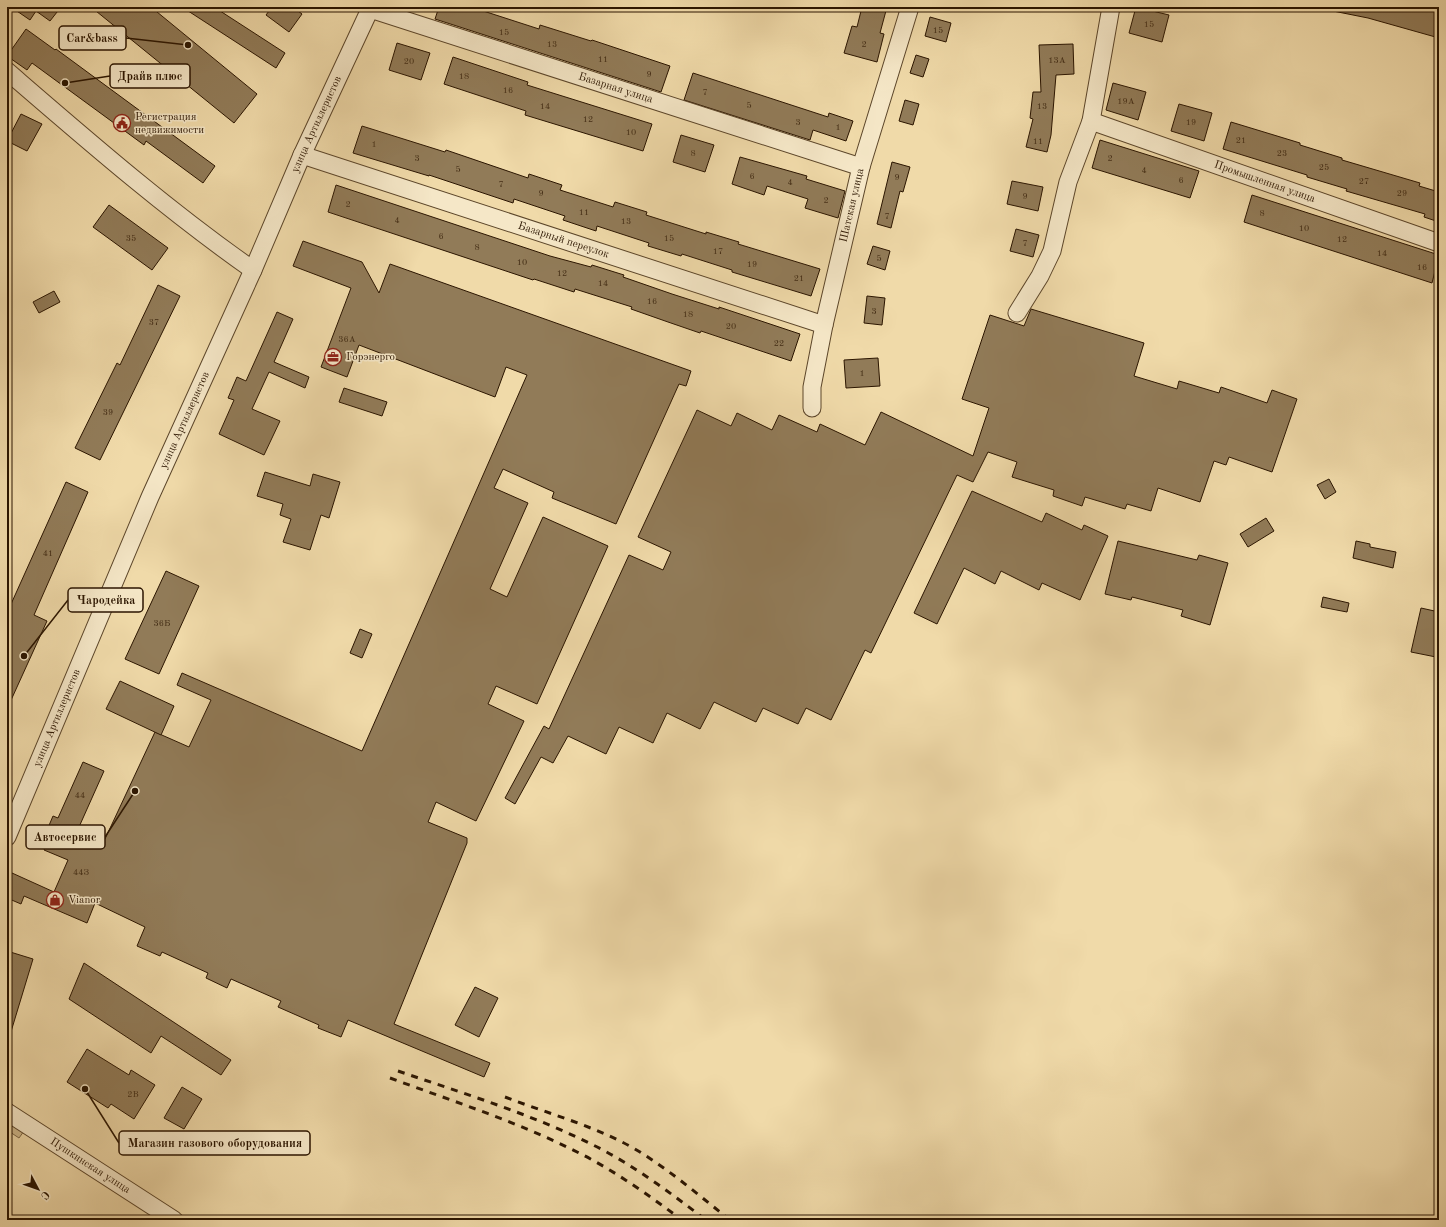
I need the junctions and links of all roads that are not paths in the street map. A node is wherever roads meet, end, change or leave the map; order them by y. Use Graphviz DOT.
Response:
graph roads {
  1 [pos="910,7"];
  2 [pos="1111,7"];
  3 [pos="370,8"];
  4 [pos="7,71"];
  5 [pos="1091,121"];
  6 [pos="302,155"];
  7 [pos="861,167"];
  8 [pos="1439,243"];
  9 [pos="253,270"];
  10 [pos="1017,313"];
  11 [pos="824,325"];
  12 [pos="812,408"];
  13 [pos="7,837"];
  14 [pos="7,1112"];
  15 [pos="174,1220"];
  1 -- 7 [label="street, Шатская улица"];
  2 -- 5 [label="street"];
  3 -- 6 [label="street, улица Артиллеристов"];
  3 -- 7 [label="street, Базарная улица"];
  4 -- 9 [label="street"];
  5 -- 8 [label="street, Промышленная улица"];
  5 -- 10 [label="street"];
  6 -- 9 [label="street, улица Артиллеристов"];
  6 -- 11 [label="street, Базарный переулок"];
  7 -- 11 [label="street, Шатская улица"];
  9 -- 13 [label="street, улица Артиллеристов"];
  11 -- 12 [label="street, Шатская улица"];
  14 -- 15 [label="street, Пушкинская улица"];
}
